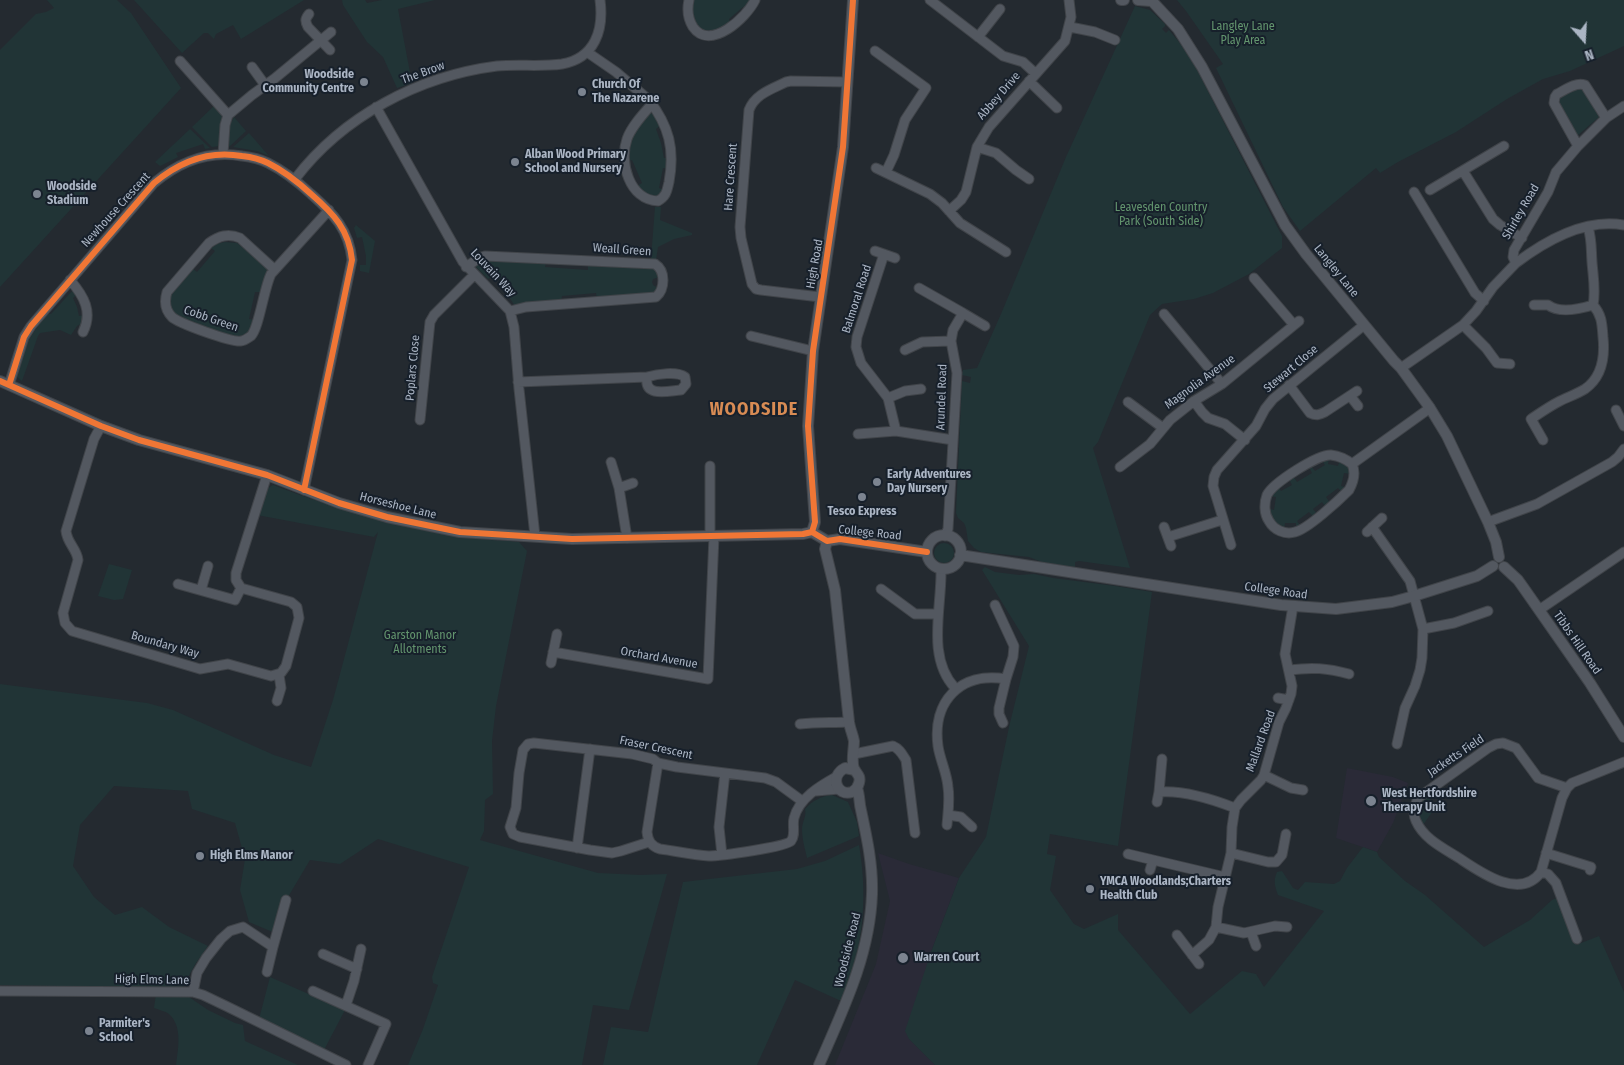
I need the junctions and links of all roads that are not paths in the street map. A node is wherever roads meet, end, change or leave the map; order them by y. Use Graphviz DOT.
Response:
graph roads {
  1 [pos="600,0"];
  2 [pos="689,0"];
  3 [pos="756,0"];
  4 [pos="853,0"];
  5 [pos="930,0"];
  6 [pos="1138,0"];
  7 [pos="1151,0"];
  8 [pos="1071,1"];
  9 [pos="940,3"];
  10 [pos="1000,9"];
  11 [pos="309,14"];
  12 [pos="1070,27"];
  13 [pos="330,32"];
  14 [pos="978,37"];
  15 [pos="321,40"];
  16 [pos="1115,40"];
  17 [pos="330,50"];
  18 [pos="875,51"];
  19 [pos="587,52"];
  20 [pos="182,67"];
  21 [pos="252,67"];
  22 [pos="1036,74"];
  23 [pos="1030,81"];
  24 [pos="847,82"];
  25 [pos="264,85"];
  26 [pos="652,104"];
  27 [pos="1624,106"];
  28 [pos="376,108"];
  29 [pos="1057,108"];
  30 [pos="228,115"];
  31 [pos="1606,118"];
  32 [pos="1504,146"];
  33 [pos="1578,146"];
  34 [pos="977,147"];
  35 [pos="223,154"];
  36 [pos="876,168"];
  37 [pos="1463,171"];
  38 [pos="886,172"];
  39 [pos="295,179"];
  40 [pos="1029,179"];
  41 [pos="1430,190"];
  42 [pos="1414,192"];
  43 [pos="328,210"];
  44 [pos="949,211"];
  45 [pos="1624,224"];
  46 [pos="1588,227"];
  47 [pos="1522,238"];
  48 [pos="875,251"];
  49 [pos="1006,252"];
  50 [pos="884,254"];
  51 [pos="895,258"];
  52 [pos="1516,263"];
  53 [pos="466,267"];
  54 [pos="274,269"];
  55 [pos="474,275"];
  56 [pos="1254,278"];
  57 [pos="70,280"];
  58 [pos="919,288"];
  59 [pos="820,297"];
  60 [pos="1484,301"];
  61 [pos="1534,305"];
  62 [pos="1593,305"];
  63 [pos="510,311"];
  64 [pos="963,313"];
  65 [pos="1164,314"];
  66 [pos="1462,324"];
  67 [pos="1364,325"];
  68 [pos="984,326"];
  69 [pos="83,332"];
  70 [pos="751,336"];
  71 [pos="952,341"];
  72 [pos="905,350"];
  73 [pos="813,351"];
  74 [pos="1510,364"];
  75 [pos="1401,368"];
  76 [pos="647,377"];
  77 [pos="518,382"];
  78 [pos="4,383"];
  79 [pos="1222,384"];
  80 [pos="1289,385"];
  81 [pos="921,389"];
  82 [pos="888,398"];
  83 [pos="1128,402"];
  84 [pos="1194,402"];
  85 [pos="1358,406"];
  86 [pos="1430,408"];
  87 [pos="1616,410"];
  88 [pos="420,420"];
  89 [pos="101,426"];
  90 [pos="1624,426"];
  91 [pos="1162,428"];
  92 [pos="896,431"];
  93 [pos="858,434"];
  94 [pos="953,440"];
  95 [pos="1245,440"];
  96 [pos="1543,440"];
  97 [pos="1624,449"];
  98 [pos="611,462"];
  99 [pos="1352,464"];
  100 [pos="710,466"];
  101 [pos="1120,467"];
  102 [pos="267,475"];
  103 [pos="633,483"];
  104 [pos="619,488"];
  105 [pos="304,490"];
  106 [pos="1382,518"];
  107 [pos="1222,520"];
  108 [pos="1488,522"];
  109 [pos="1164,527"];
  110 [pos="812,532"];
  111 [pos="534,536"];
  112 [pos="712,536"];
  113 [pos="945,536"];
  114 [pos="1168,537"];
  115 [pos="627,538"];
  116 [pos="827,541"];
  117 [pos="1171,546"];
  118 [pos="1231,546"];
  119 [pos="927,552"];
  120 [pos="1624,552"];
  121 [pos="960,556"];
  122 [pos="1499,563"];
  123 [pos="208,566"];
  124 [pos="941,569"];
  125 [pos="178,584"];
  126 [pos="241,588"];
  127 [pos="881,589"];
  128 [pos="201,590"];
  129 [pos="1414,596"];
  130 [pos="995,605"];
  131 [pos="1293,606"];
  132 [pos="1539,610"];
  133 [pos="1488,611"];
  134 [pos="938,614"];
  135 [pos="1423,629"];
  136 [pos="556,634"];
  137 [pos="553,652"];
  138 [pos="551,663"];
  139 [pos="1289,670"];
  140 [pos="1348,674"];
  141 [pos="279,675"];
  142 [pos="1006,679"];
  143 [pos="955,688"];
  144 [pos="1278,698"];
  145 [pos="1289,700"];
  146 [pos="277,701"];
  147 [pos="1003,723"];
  148 [pos="800,724"];
  149 [pos="850,728"];
  150 [pos="1624,737"];
  151 [pos="1396,744"];
  152 [pos="590,748"];
  153 [pos="854,754"];
  154 [pos="1162,759"];
  155 [pos="1624,762"];
  156 [pos="658,763"];
  157 [pos="855,770"];
  158 [pos="725,773"];
  159 [pos="839,773"];
  160 [pos="1264,775"];
  161 [pos="1567,788"];
  162 [pos="848,790"];
  163 [pos="1303,790"];
  164 [pos="816,791"];
  165 [pos="802,802"];
  166 [pos="1235,808"];
  167 [pos="948,814"];
  168 [pos="947,825"];
  169 [pos="972,827"];
  170 [pos="915,832"];
  171 [pos="1286,834"];
  172 [pos="649,842"];
  173 [pos="577,848"];
  174 [pos="1231,853"];
  175 [pos="1546,853"];
  176 [pos="1128,854"];
  177 [pos="722,855"];
  178 [pos="1153,860"];
  179 [pos="1150,870"];
  180 [pos="1590,870"];
  181 [pos="1541,872"];
  182 [pos="1225,877"];
  183 [pos="286,900"];
  184 [pos="1216,927"];
  185 [pos="1287,927"];
  186 [pos="1251,932"];
  187 [pos="1177,935"];
  188 [pos="1577,939"];
  189 [pos="1256,946"];
  190 [pos="272,947"];
  191 [pos="361,949"];
  192 [pos="323,954"];
  193 [pos="1192,955"];
  194 [pos="1199,964"];
  195 [pos="357,969"];
  196 [pos="267,972"];
  197 [pos="0,991"];
  198 [pos="313,991"];
  199 [pos="192,992"];
  200 [pos="346,1006"];
  201 [pos="346,1065"];
  202 [pos="368,1065"];
  203 [pos="819,1065"];
  1 -- 19 [label="street"];
  2 -- 3 [label="street"];
  4 -- 24 [label="street, High Road"];
  5 -- 9 [label="street"];
  6 -- 7 [label="street, Langley Lane"];
  7 -- 67 [label="street, Langley Lane"];
  8 -- 12 [label="street, Abbey Drive"];
  9 -- 14 [label="street"];
  10 -- 14 [label="street"];
  11 -- 15 [label="street"];
  12 -- 16 [label="street"];
  12 -- 22 [label="street, Abbey Drive"];
  13 -- 15 [label="street"];
  14 -- 22 [label="street"];
  15 -- 17 [label="street"];
  15 -- 25 [label="street"];
  18 -- 38 [label="street"];
  19 -- 26 [label="street"];
  19 -- 28 [label="street, The Brow"];
  20 -- 30 [label="street"];
  21 -- 25 [label="street"];
  22 -- 23 [label="street, Abbey Drive"];
  23 -- 29 [label="street"];
  23 -- 34 [label="street, Abbey Drive"];
  24 -- 59 [label="street, High Road"];
  24 -- 59 [label="street, Hare Crescent"];
  25 -- 30 [label="street"];
  26 -- 26 [label="street"];
  27 -- 31 [label="street, Shirley Road"];
  28 -- 39 [label="street, The Brow"];
  28 -- 53 [label="street, Louvain Way"];
  30 -- 35 [label="street"];
  31 -- 33 [label="street, Shirley Road"];
  31 -- 33 [label="street"];
  32 -- 37 [label="street"];
  33 -- 47 [label="street, Shirley Road"];
  34 -- 40 [label="street"];
  34 -- 44 [label="street, Abbey Drive"];
  35 -- 39 [label="street, Newhouse Crescent"];
  35 -- 57 [label="street, Newhouse Crescent"];
  36 -- 38 [label="street"];
  37 -- 41 [label="street"];
  37 -- 47 [label="street"];
  38 -- 44 [label="street"];
  39 -- 43 [label="street, Newhouse Crescent"];
  42 -- 60 [label="street"];
  43 -- 54 [label="street, Cobb Green"];
  43 -- 105 [label="street, Newhouse Crescent"];
  44 -- 49 [label="street"];
  45 -- 46 [label="street"];
  46 -- 52 [label="street"];
  46 -- 62 [label="street"];
  47 -- 52 [label="street, Shirley Road"];
  48 -- 50 [label="street"];
  50 -- 51 [label="street"];
  50 -- 82 [label="street, Balmoral Road"];
  52 -- 60 [label="street"];
  53 -- 55 [label="street, Louvain Way"];
  53 -- 63 [label="street, Weall Green"];
  54 -- 54 [label="street, Cobb Green"];
  55 -- 63 [label="street, Louvain Way"];
  55 -- 88 [label="street, Poplars Close"];
  56 -- 79 [label="street, Magnolia Avenue"];
  57 -- 69 [label="street"];
  57 -- 78 [label="street, Newhouse Crescent"];
  58 -- 64 [label="street"];
  59 -- 73 [label="street, High Road"];
  60 -- 66 [label="street"];
  61 -- 62 [label="street"];
  62 -- 96 [label="street"];
  63 -- 77 [label="street, Louvain Way"];
  64 -- 68 [label="street"];
  64 -- 71 [label="street, Arundel Road"];
  65 -- 79 [label="street"];
  66 -- 74 [label="street"];
  66 -- 75 [label="street"];
  67 -- 75 [label="street, Langley Lane"];
  67 -- 80 [label="street, Stewart Close"];
  70 -- 73 [label="street"];
  71 -- 72 [label="street"];
  71 -- 94 [label="street, Arundel Road"];
  73 -- 110 [label="street, High Road"];
  75 -- 86 [label="street, Langley Lane"];
  76 -- 77 [label="street"];
  77 -- 111 [label="street, Louvain Way"];
  78 -- 89 [label="street, Horseshoe Lane"];
  79 -- 84 [label="street, Magnolia Avenue"];
  80 -- 85 [label="street"];
  80 -- 95 [label="street, Stewart Close"];
  81 -- 82 [label="street"];
  82 -- 92 [label="street, Balmoral Road"];
  83 -- 91 [label="street"];
  84 -- 91 [label="street, Magnolia Avenue"];
  84 -- 95 [label="street"];
  86 -- 99 [label="street"];
  86 -- 108 [label="street, Langley Lane"];
  87 -- 90 [label="street"];
  89 -- 102 [label="street, Horseshoe Lane"];
  89 -- 141 [label="street, Boundary Way"];
  91 -- 101 [label="street, Magnolia Avenue"];
  92 -- 93 [label="street"];
  92 -- 94 [label="street"];
  94 -- 113 [label="street, Arundel Road"];
  95 -- 107 [label="street, Stewart Close"];
  97 -- 108 [label="street"];
  98 -- 104 [label="street"];
  99 -- 99 [label="street"];
  100 -- 112 [label="street"];
  102 -- 105 [label="street, Horseshoe Lane"];
  102 -- 126 [label="street"];
  103 -- 104 [label="street"];
  104 -- 115 [label="street"];
  105 -- 111 [label="street, Horseshoe Lane"];
  106 -- 129 [label="street"];
  107 -- 114 [label="street"];
  107 -- 118 [label="street, Stewart Close"];
  108 -- 122 [label="street, Langley Lane"];
  109 -- 114 [label="street"];
  110 -- 112 [label="street, Horseshoe Lane"];
  110 -- 116 [label="street, College Road"];
  111 -- 115 [label="street, Horseshoe Lane"];
  112 -- 115 [label="street, Horseshoe Lane"];
  112 -- 137 [label="street, Orchard Avenue"];
  113 -- 119 [label="street"];
  113 -- 121 [label="street"];
  114 -- 117 [label="street"];
  116 -- 119 [label="street, College Road"];
  116 -- 149 [label="street"];
  119 -- 124 [label="street"];
  120 -- 132 [label="street"];
  121 -- 124 [label="street"];
  121 -- 131 [label="street, College Road"];
  122 -- 129 [label="street, College Road"];
  122 -- 132 [label="street, Tibbs Hill Road"];
  123 -- 128 [label="street"];
  124 -- 134 [label="street"];
  125 -- 128 [label="street"];
  126 -- 128 [label="street"];
  126 -- 141 [label="street"];
  127 -- 134 [label="street"];
  129 -- 131 [label="street, College Road"];
  129 -- 135 [label="street"];
  130 -- 142 [label="street"];
  131 -- 139 [label="street, Mallard Road"];
  132 -- 150 [label="street, Tibbs Hill Road"];
  133 -- 135 [label="street"];
  134 -- 143 [label="street"];
  135 -- 151 [label="street"];
  136 -- 137 [label="street"];
  137 -- 138 [label="street"];
  139 -- 140 [label="street"];
  139 -- 145 [label="street, Mallard Road"];
  141 -- 146 [label="street"];
  142 -- 143 [label="street"];
  142 -- 147 [label="street"];
  143 -- 167 [label="street"];
  144 -- 145 [label="street"];
  145 -- 160 [label="street, Mallard Road"];
  148 -- 149 [label="street"];
  149 -- 153 [label="street"];
  149 -- 159 [label="street"];
  152 -- 156 [label="street, Fraser Crescent"];
  152 -- 173 [label="street"];
  152 -- 173 [label="street, Fraser Crescent"];
  153 -- 157 [label="street"];
  153 -- 170 [label="street"];
  154 -- 166 [label="street"];
  155 -- 161 [label="street"];
  156 -- 158 [label="street, Fraser Crescent"];
  156 -- 172 [label="street"];
  157 -- 159 [label="street"];
  157 -- 162 [label="street"];
  158 -- 165 [label="street, Fraser Crescent"];
  158 -- 177 [label="street"];
  159 -- 162 [label="street"];
  159 -- 164 [label="street"];
  160 -- 163 [label="street"];
  160 -- 166 [label="street, Mallard Road"];
  161 -- 175 [label="street"];
  161 -- 181 [label="street, Jacketts Field"];
  162 -- 164 [label="street"];
  162 -- 203 [label="street, Woodside Road"];
  164 -- 165 [label="street"];
  165 -- 177 [label="street"];
  166 -- 174 [label="street"];
  167 -- 168 [label="street"];
  167 -- 169 [label="street"];
  171 -- 174 [label="street"];
  172 -- 173 [label="street"];
  172 -- 177 [label="street"];
  174 -- 182 [label="street"];
  175 -- 180 [label="street"];
  175 -- 181 [label="street"];
  176 -- 178 [label="street"];
  178 -- 179 [label="street"];
  178 -- 182 [label="street"];
  181 -- 188 [label="street"];
  182 -- 184 [label="street"];
  183 -- 190 [label="street"];
  184 -- 186 [label="street"];
  184 -- 193 [label="street"];
  185 -- 186 [label="street"];
  186 -- 189 [label="street"];
  187 -- 193 [label="street"];
  190 -- 196 [label="street"];
  190 -- 199 [label="street"];
  191 -- 195 [label="street"];
  192 -- 195 [label="street"];
  193 -- 194 [label="street"];
  195 -- 200 [label="street"];
  197 -- 199 [label="street, High Elms Lane"];
  198 -- 200 [label="street"];
  199 -- 201 [label="street, High Elms Lane"];
  200 -- 202 [label="street"];
}
